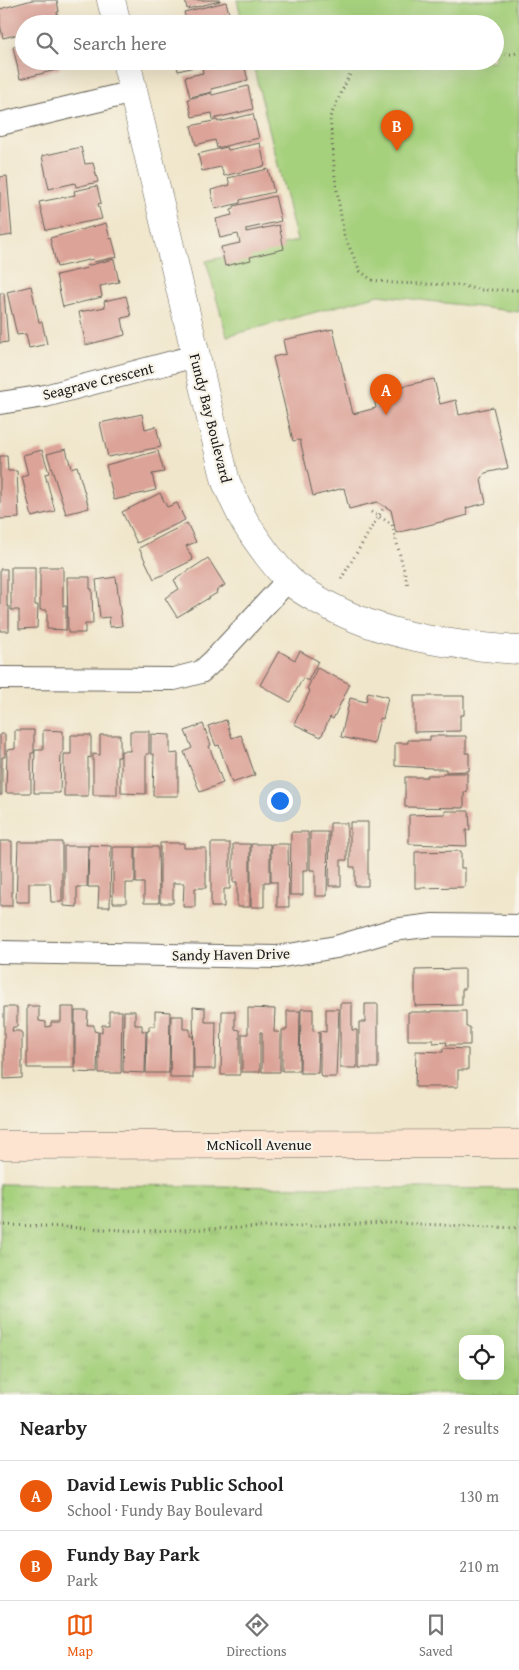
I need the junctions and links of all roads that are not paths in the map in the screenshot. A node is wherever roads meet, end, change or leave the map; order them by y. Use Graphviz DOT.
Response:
graph roads {
  1 [pos="111,0"];
  2 [pos="115,15"];
  3 [pos="128,70"];
  4 [pos="133,92"];
  5 [pos="0,124"];
  6 [pos="196,356"];
  7 [pos="0,403"];
  8 [pos="288,580"];
  9 [pos="519,650"];
  10 [pos="0,678"];
  11 [pos="519,926"];
  12 [pos="0,952"];
  13 [pos="519,1144"];
  14 [pos="0,1145"];
  1 -- 2 [label="street"];
  3 -- 4 [label="street, Fundy Bay Boulevard"];
  4 -- 5 [label="street"];
  4 -- 6 [label="street, Fundy Bay Boulevard"];
  6 -- 7 [label="street, Seagrave Crescent"];
  6 -- 8 [label="street, Fundy Bay Boulevard"];
  8 -- 9 [label="street, Fundy Bay Boulevard"];
  8 -- 10 [label="street"];
  11 -- 12 [label="street, Sandy Haven Drive"];
  13 -- 14 [label="main road, McNicoll Avenue"];
}
